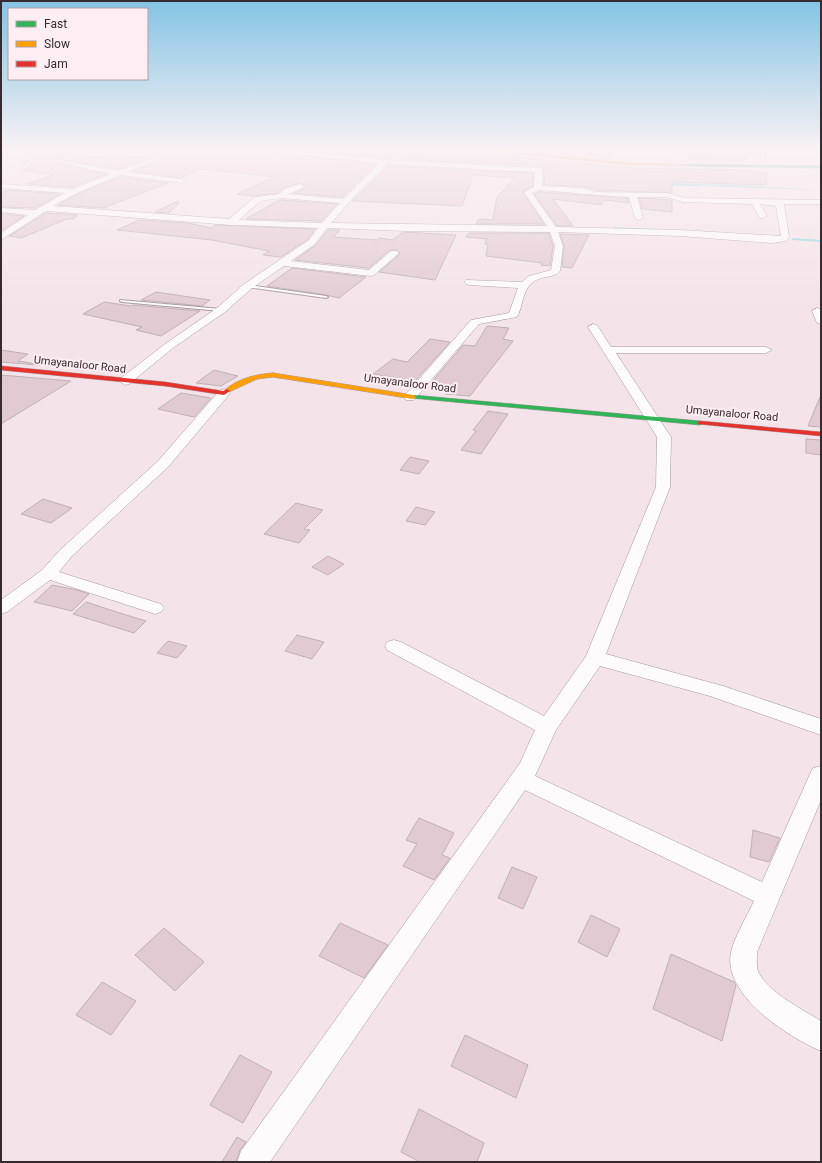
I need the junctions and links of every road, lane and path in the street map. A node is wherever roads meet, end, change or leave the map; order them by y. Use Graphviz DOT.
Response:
graph roads {
  1 [pos="56,202"];
  2 [pos="254,202"];
  3 [pos="344,202"];
  4 [pos="535,202"];
  5 [pos="634,202"];
  6 [pos="703,202"];
  7 [pos="755,202"];
  8 [pos="776,202"];
  9 [pos="1,210"];
  10 [pos="40,211"];
  11 [pos="707,211"];
  12 [pos="762,216"];
  13 [pos="639,218"];
  14 [pos="231,222"];
  15 [pos="321,229"];
  16 [pos="553,229"];
  17 [pos="1,237"];
  18 [pos="389,237"];
  19 [pos="394,254"];
  20 [pos="284,263"];
  21 [pos="469,282"];
  22 [pos="524,285"];
  23 [pos="248,286"];
  24 [pos="326,297"];
  25 [pos="122,301"];
  26 [pos="221,310"];
  27 [pos="593,327"];
  28 [pos="607,350"];
  29 [pos="766,350"];
  30 [pos="1,368"];
  31 [pos="125,381"];
  32 [pos="224,393"];
  33 [pos="410,397"];
  34 [pos="652,418"];
  35 [pos="821,434"];
  36 [pos="48,574"];
  37 [pos="1,608"];
  38 [pos="155,608"];
  39 [pos="394,646"];
  40 [pos="595,658"];
  41 [pos="547,727"];
  42 [pos="821,727"];
  43 [pos="821,774"];
  44 [pos="521,779"];
  45 [pos="768,896"];
  46 [pos="821,1037"];
  47 [pos="252,1162"];
  1 -- 10 [label="street"];
  2 -- 14 [label="street"];
  3 -- 15 [label="street"];
  4 -- 16 [label="street"];
  5 -- 13 [label="street"];
  6 -- 11 [label="street"];
  7 -- 12 [label="street"];
  8 -- 16 [label="street"];
  9 -- 10 [label="street"];
  10 -- 14 [label="street"];
  10 -- 17 [label="street"];
  14 -- 15 [label="street"];
  15 -- 16 [label="street"];
  15 -- 18 [label="street"];
  15 -- 20 [label="street"];
  16 -- 22 [label="street"];
  19 -- 20 [label="street"];
  20 -- 23 [label="street"];
  21 -- 22 [label="street"];
  22 -- 33 [label="street"];
  23 -- 24 [label="lane"];
  23 -- 26 [label="street"];
  25 -- 26 [label="lane"];
  26 -- 31 [label="street"];
  27 -- 28 [label="street"];
  28 -- 29 [label="street"];
  28 -- 34 [label="street"];
  30 -- 31 [label="main road, Umayanaloor Road"];
  31 -- 32 [label="main road, Umayanaloor Road"];
  32 -- 33 [label="main road, Umayanaloor Road"];
  32 -- 36 [label="street"];
  33 -- 34 [label="main road, Umayanaloor Road"];
  34 -- 35 [label="main road, Umayanaloor Road"];
  34 -- 40 [label="street"];
  36 -- 37 [label="street"];
  36 -- 38 [label="street"];
  39 -- 41 [label="street"];
  40 -- 41 [label="street"];
  40 -- 42 [label="street"];
  41 -- 44 [label="street"];
  43 -- 45 [label="street"];
  44 -- 45 [label="street"];
  44 -- 47 [label="street"];
  45 -- 46 [label="street"];
}
